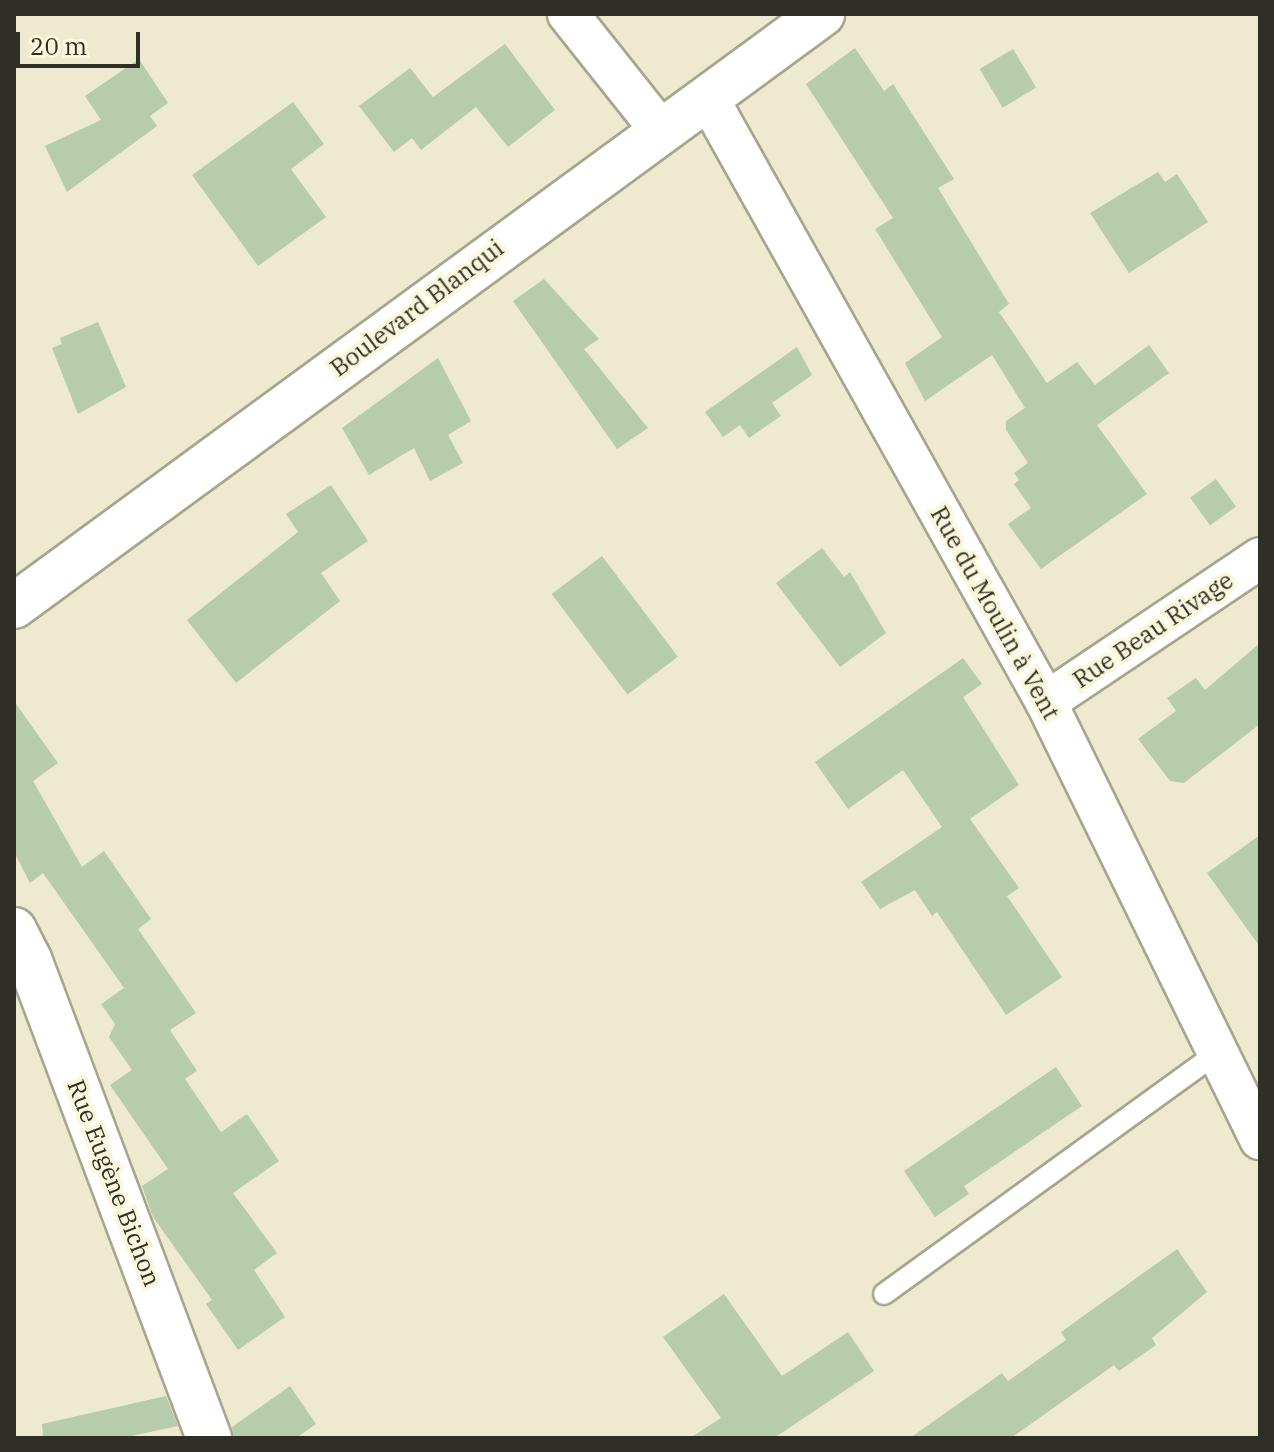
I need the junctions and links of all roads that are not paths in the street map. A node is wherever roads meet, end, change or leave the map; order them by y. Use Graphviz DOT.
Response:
graph roads {
  1 [pos="568,14"];
  2 [pos="822,14"];
  3 [pos="708,98"];
  4 [pos="662,132"];
  5 [pos="1260,558"];
  6 [pos="14,606"];
  7 [pos="1046,702"];
  8 [pos="14,930"];
  9 [pos="1218,1052"];
  10 [pos="1256,1120"];
  11 [pos="884,1294"];
  12 [pos="209,1438"];
  1 -- 4 [label="street"];
  2 -- 3 [label="street, Boulevard Blanqui"];
  3 -- 4 [label="street, Boulevard Blanqui"];
  3 -- 7 [label="street, Rue du Moulin à Vent"];
  4 -- 6 [label="street, Boulevard Blanqui"];
  5 -- 7 [label="street, Rue Beau Rivage"];
  7 -- 9 [label="street, Rue du Moulin à Vent"];
  8 -- 12 [label="street, Rue Eugène Bichon"];
  9 -- 10 [label="street, Rue du Moulin à Vent"];
  9 -- 11 [label="lane"];
}
